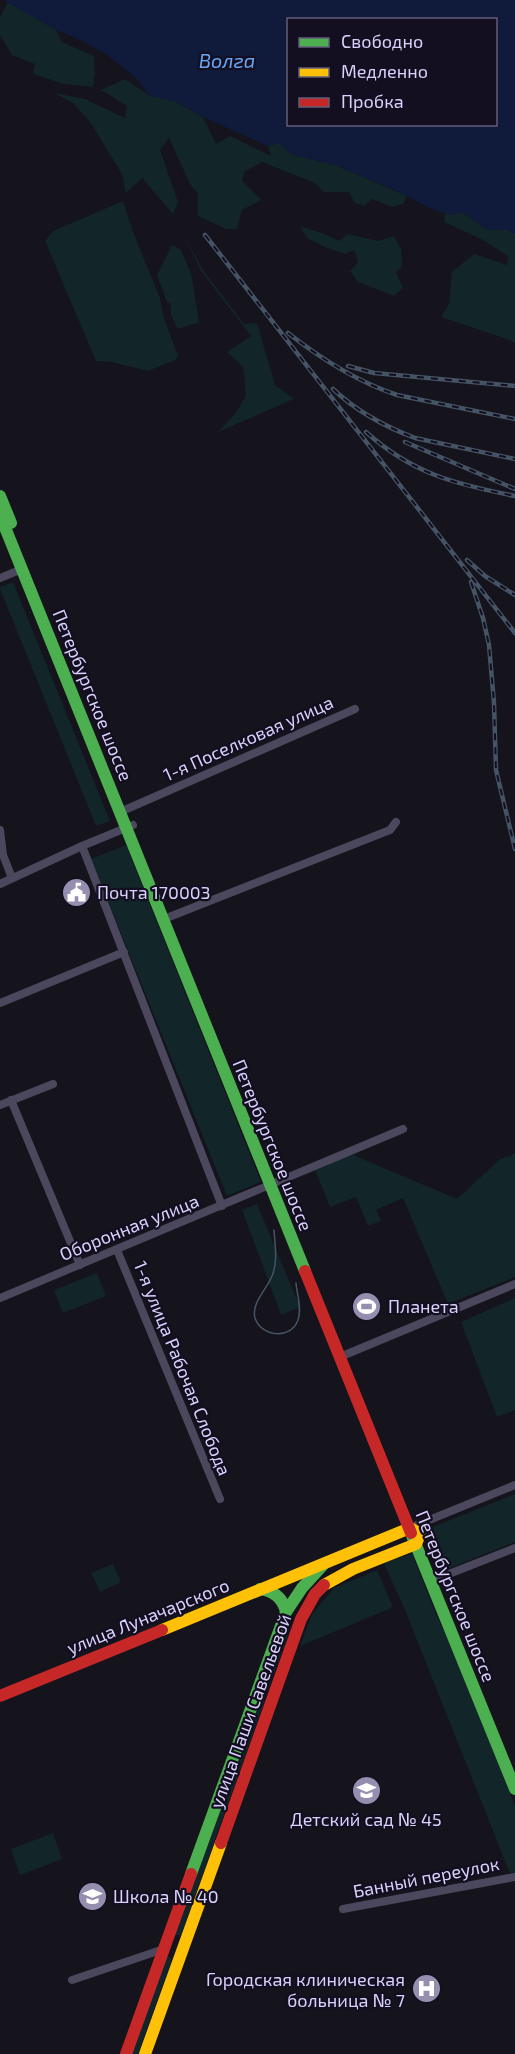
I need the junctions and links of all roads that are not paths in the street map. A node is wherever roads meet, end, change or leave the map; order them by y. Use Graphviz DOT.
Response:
graph roads {
  1 [pos="0,496"];
  2 [pos="0,515"];
  3 [pos="22,569"];
  4 [pos="0,578"];
  5 [pos="355,710"];
  6 [pos="124,810"];
  7 [pos="396,822"];
  8 [pos="130,826"];
  9 [pos="0,830"];
  10 [pos="82,846"];
  11 [pos="12,878"];
  12 [pos="0,884"];
  13 [pos="166,918"];
  14 [pos="124,952"];
  15 [pos="0,1003"];
  16 [pos="53,1084"];
  17 [pos="11,1100"];
  18 [pos="0,1105"];
  19 [pos="403,1129"];
  20 [pos="274,1185"];
  21 [pos="222,1206"];
  22 [pos="117,1250"];
  23 [pos="80,1265"];
  24 [pos="515,1284"];
  25 [pos="0,1298"];
  26 [pos="344,1356"];
  27 [pos="515,1485"];
  28 [pos="219,1499"];
  29 [pos="416,1533"];
  30 [pos="515,1548"];
  31 [pos="327,1562"];
  32 [pos="309,1569"];
  33 [pos="435,1580"];
  34 [pos="275,1583"];
  35 [pos="260,1589"];
  36 [pos="300,1590"];
  37 [pos="309,1603"];
  38 [pos="286,1612"];
  39 [pos="0,1696"];
  40 [pos="515,1768"];
  41 [pos="515,1789"];
  42 [pos="515,1877"];
  43 [pos="343,1909"];
  44 [pos="165,1946"];
  45 [pos="183,1948"];
  46 [pos="72,1980"];
  47 [pos="126,2054"];
  48 [pos="145,2054"];
  1 -- 6 [label="main road, Петербургское шоссе"];
  2 -- 3 [label="main road, Петербургское шоссе"];
  3 -- 4 [label="street"];
  3 -- 6 [label="main road, Петербургское шоссе"];
  5 -- 6 [label="street, 1-я Поселковая улица"];
  6 -- 8 [label="main road, Петербургское шоссе"];
  7 -- 13 [label="street"];
  8 -- 10 [label="street"];
  8 -- 13 [label="main road, Петербургское шоссе"];
  9 -- 11 [label="street"];
  10 -- 11 [label="street"];
  10 -- 14 [label="street"];
  11 -- 12 [label="street"];
  13 -- 20 [label="main road, Петербургское шоссе"];
  14 -- 15 [label="street"];
  14 -- 21 [label="street"];
  16 -- 17 [label="street"];
  17 -- 18 [label="street"];
  17 -- 23 [label="street"];
  19 -- 20 [label="street, Оборонная улица"];
  20 -- 21 [label="street, Оборонная улица"];
  20 -- 26 [label="main road, Петербургское шоссе"];
  21 -- 22 [label="street, Оборонная улица"];
  22 -- 23 [label="street, Оборонная улица"];
  22 -- 28 [label="street, 1-я улица Рабочая Слобода"];
  23 -- 25 [label="street, Оборонная улица"];
  24 -- 26 [label="street"];
  26 -- 29 [label="main road, Петербургское шоссе"];
  27 -- 29 [label="street"];
  29 -- 31 [label="main road, улица Паши Савельевой"];
  29 -- 33 [label="main road, Петербургское шоссе"];
  29 -- 37 [label="main road, улица Паши Савельевой"];
  30 -- 33 [label="street"];
  31 -- 32 [label="main road, улица Паши Савельевой"];
  31 -- 36 [label="main road, улица Паши Савельевой"];
  32 -- 34 [label="main road, улица Луначарского"];
  33 -- 40 [label="main road, Петербургское шоссе"];
  33 -- 41 [label="main road, Петербургское шоссе"];
  34 -- 35 [label="main road, улица Луначарского"];
  34 -- 36 [label="main road"];
  35 -- 38 [label="main road"];
  35 -- 39 [label="main road, улица Луначарского"];
  36 -- 37 [label="main road"];
  36 -- 38 [label="main road, улица Паши Савельевой"];
  37 -- 45 [label="main road, улица Паши Савельевой"];
  38 -- 44 [label="main road, улица Паши Савельевой"];
  42 -- 43 [label="street, Банный переулок"];
  44 -- 45 [label="main road"];
  44 -- 46 [label="street"];
  44 -- 47 [label="main road, улица Паши Савельевой"];
  45 -- 48 [label="main road, улица Паши Савельевой"];
}
